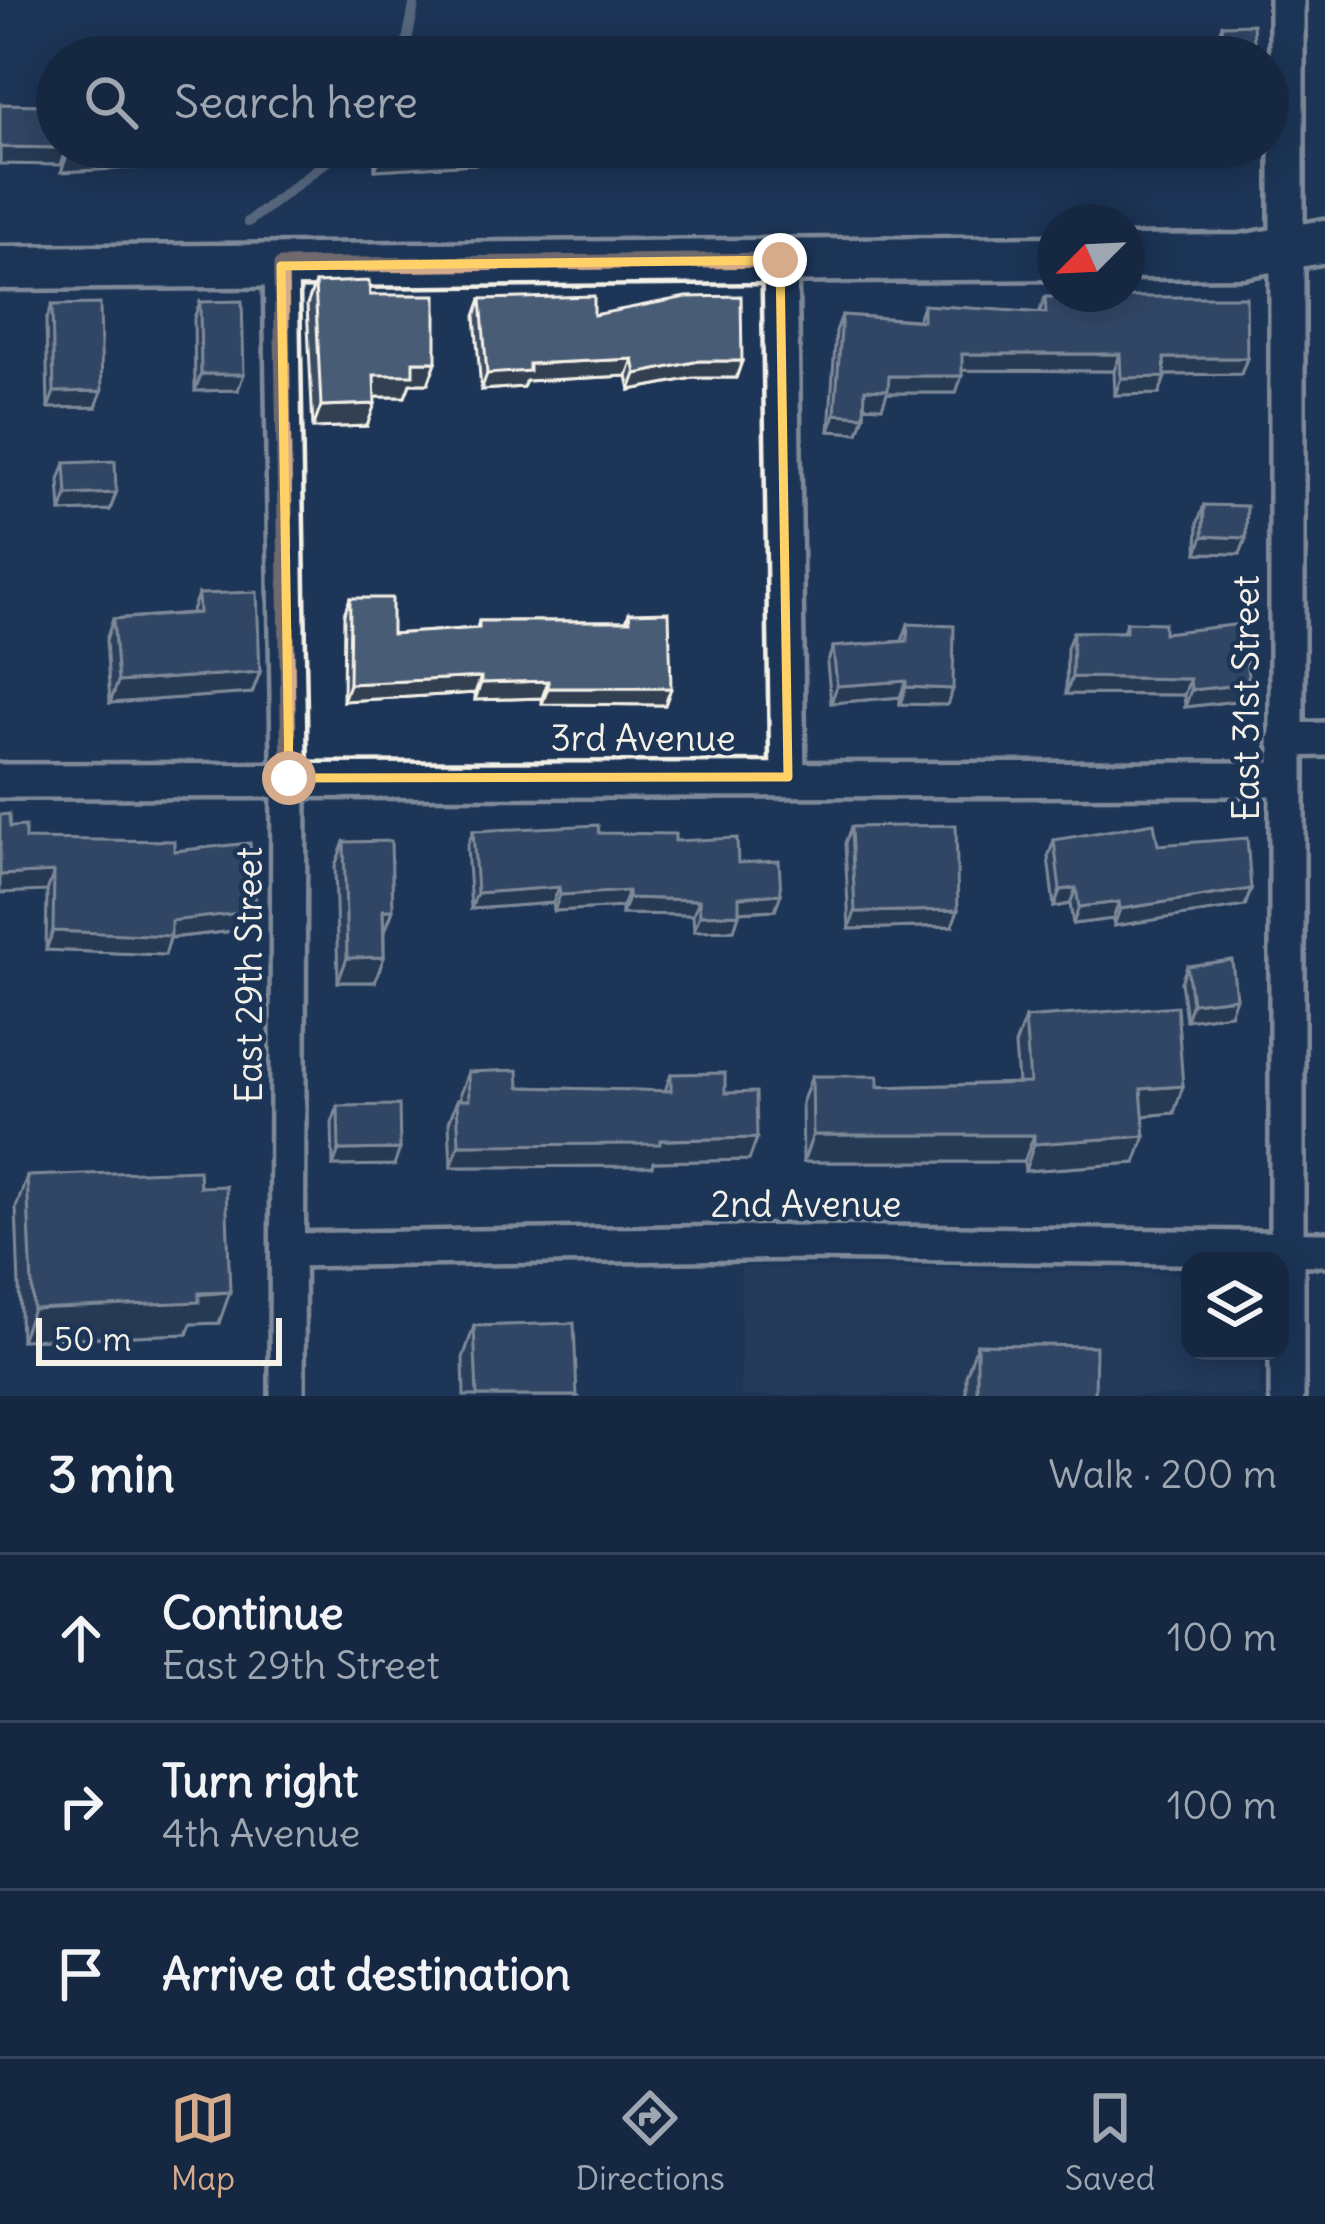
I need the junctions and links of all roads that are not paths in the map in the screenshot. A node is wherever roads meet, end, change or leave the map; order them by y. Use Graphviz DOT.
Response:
graph roads {
  1 [pos="1287,0"];
  2 [pos="1305,244"];
  3 [pos="1145,257"];
  4 [pos="1037,258"];
  5 [pos="780,260"];
  6 [pos="281,266"];
  7 [pos="0,268"];
  8 [pos="1325,739"];
  9 [pos="1285,740"];
  10 [pos="788,777"];
  11 [pos="289,778"];
  12 [pos="1286,779"];
  13 [pos="0,781"];
  14 [pos="1287,1248"];
  15 [pos="1325,1249"];
  16 [pos="288,1250"];
  17 [pos="287,1396"];
  18 [pos="1287,1396"];
  1 -- 2 [label="street, East 31st Street"];
  2 -- 3 [label="main road"];
  2 -- 9 [label="street, East 31st Street"];
  4 -- 5 [label="main road"];
  5 -- 6 [label="main road"];
  5 -- 10 [label="street"];
  6 -- 7 [label="main road"];
  6 -- 11 [label="street, East 29th Street"];
  8 -- 9 [label="street"];
  9 -- 12 [label="street, East 31st Street"];
  10 -- 11 [label="street, 3rd Avenue"];
  10 -- 12 [label="street, 3rd Avenue"];
  11 -- 13 [label="street, 3rd Avenue"];
  11 -- 16 [label="street, East 29th Street"];
  12 -- 14 [label="street, East 31st Street"];
  14 -- 15 [label="street, 2nd Avenue"];
  14 -- 16 [label="street, 2nd Avenue"];
  14 -- 18 [label="street, East 31st Street"];
  16 -- 17 [label="street, East 29th Street"];
}
